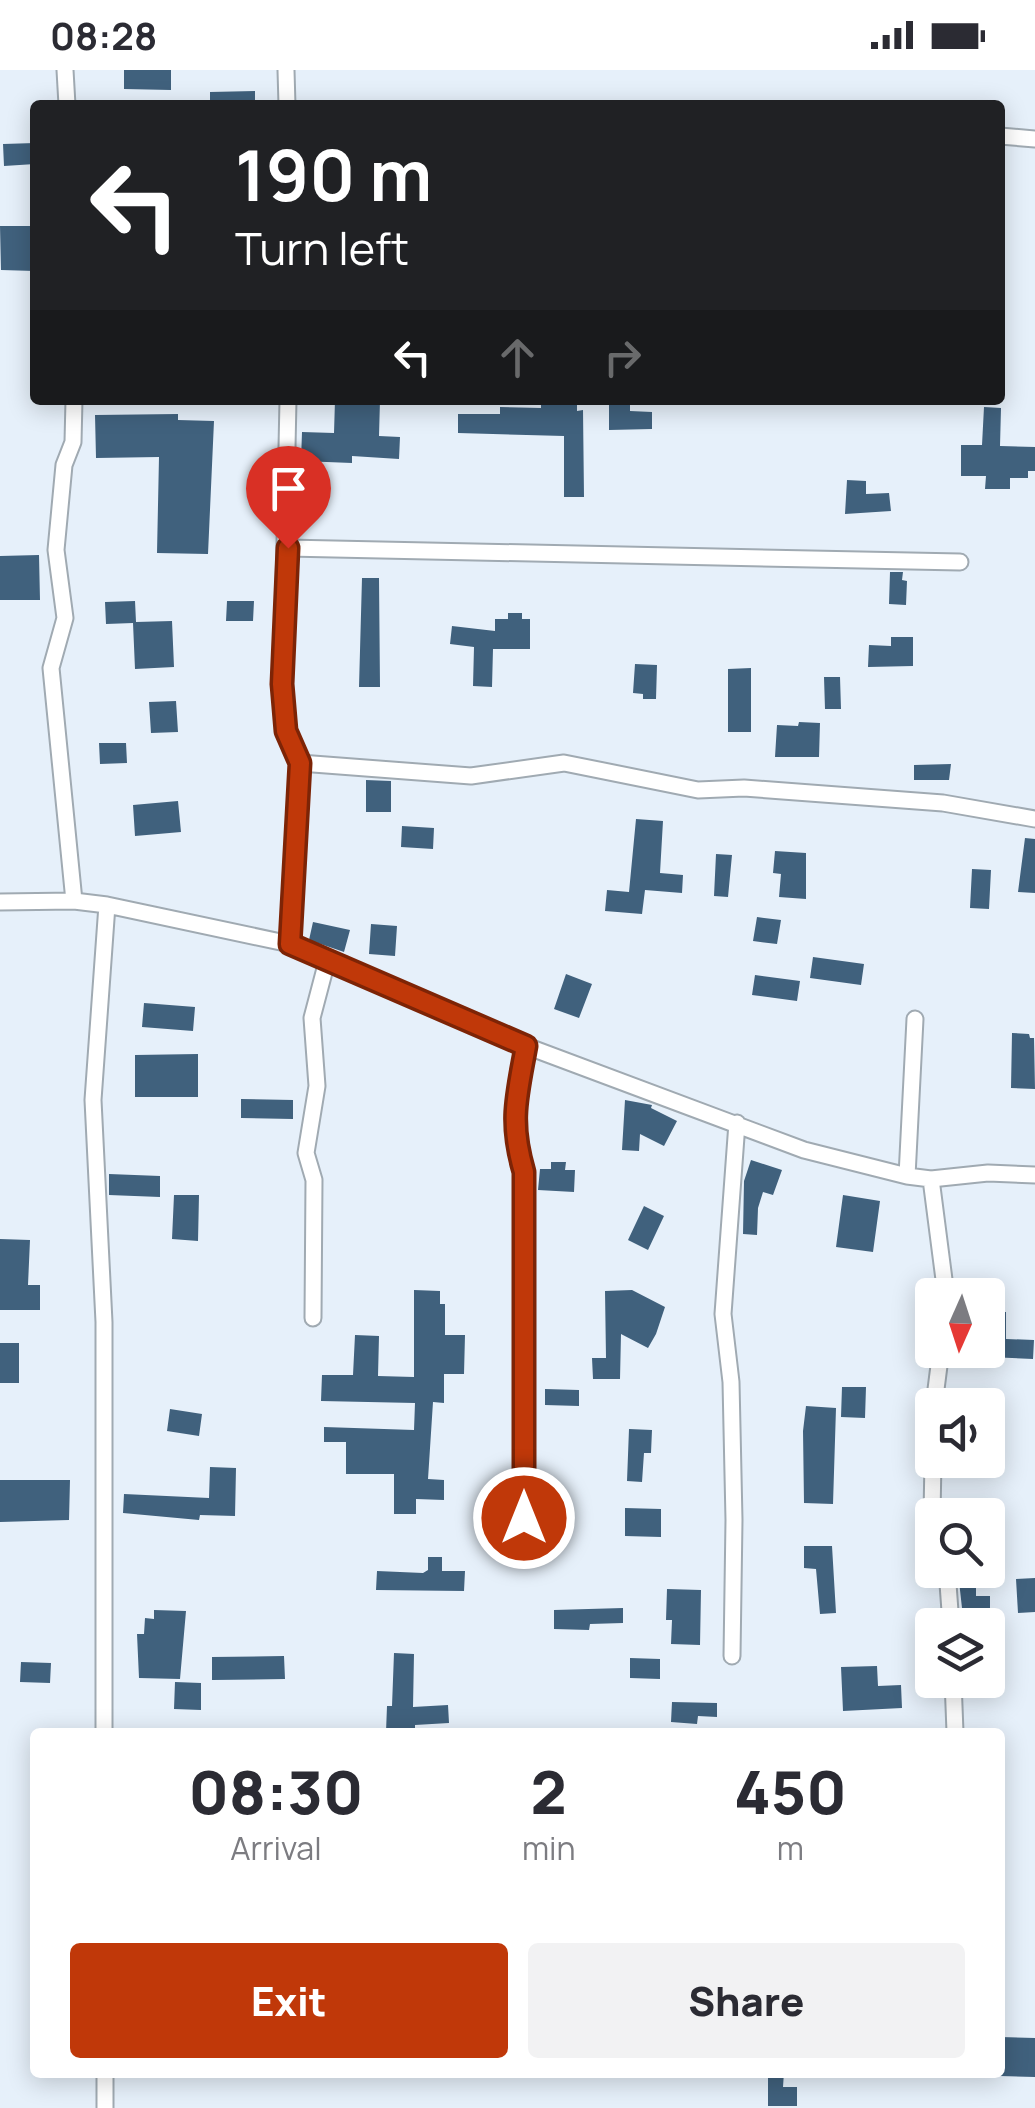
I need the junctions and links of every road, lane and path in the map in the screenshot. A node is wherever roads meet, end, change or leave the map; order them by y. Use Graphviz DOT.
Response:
graph roads {
  1 [pos="66,70"];
  2 [pos="286,70"];
  3 [pos="67,100"];
  4 [pos="287,100"];
  5 [pos="1005,136"];
  6 [pos="1035,139"];
  7 [pos="74,405"];
  8 [pos="288,405"];
  9 [pos="288,548"];
  10 [pos="960,562"];
  11 [pos="300,763"];
  12 [pos="1035,819"];
  13 [pos="74,900"];
  14 [pos="0,902"];
  15 [pos="108,906"];
  16 [pos="290,944"];
  17 [pos="327,961"];
  18 [pos="915,1019"];
  19 [pos="526,1046"];
  20 [pos="737,1124"];
  21 [pos="1035,1175"];
  22 [pos="908,1176"];
  23 [pos="931,1179"];
  24 [pos="944,1278"];
  25 [pos="313,1318"];
  26 [pos="524,1556"];
  27 [pos="732,1656"];
  28 [pos="954,1698"];
  29 [pos="104,1728"];
  30 [pos="955,1728"];
  31 [pos="105,2078"];
  32 [pos="106,2108"];
  1 -- 3 [label="street"];
  2 -- 4 [label="street"];
  5 -- 6 [label="street"];
  7 -- 13 [label="street"];
  8 -- 9 [label="street"];
  9 -- 10 [label="street"];
  9 -- 11 [label="street"];
  11 -- 12 [label="street"];
  11 -- 16 [label="street"];
  13 -- 14 [label="street"];
  13 -- 15 [label="street"];
  15 -- 16 [label="street"];
  15 -- 29 [label="street"];
  16 -- 17 [label="street"];
  17 -- 19 [label="street"];
  17 -- 25 [label="street"];
  18 -- 22 [label="street"];
  19 -- 20 [label="street"];
  19 -- 26 [label="street"];
  20 -- 22 [label="street"];
  20 -- 27 [label="street"];
  21 -- 23 [label="street"];
  22 -- 23 [label="street"];
  23 -- 24 [label="street"];
  28 -- 30 [label="street"];
  31 -- 32 [label="street"];
}
